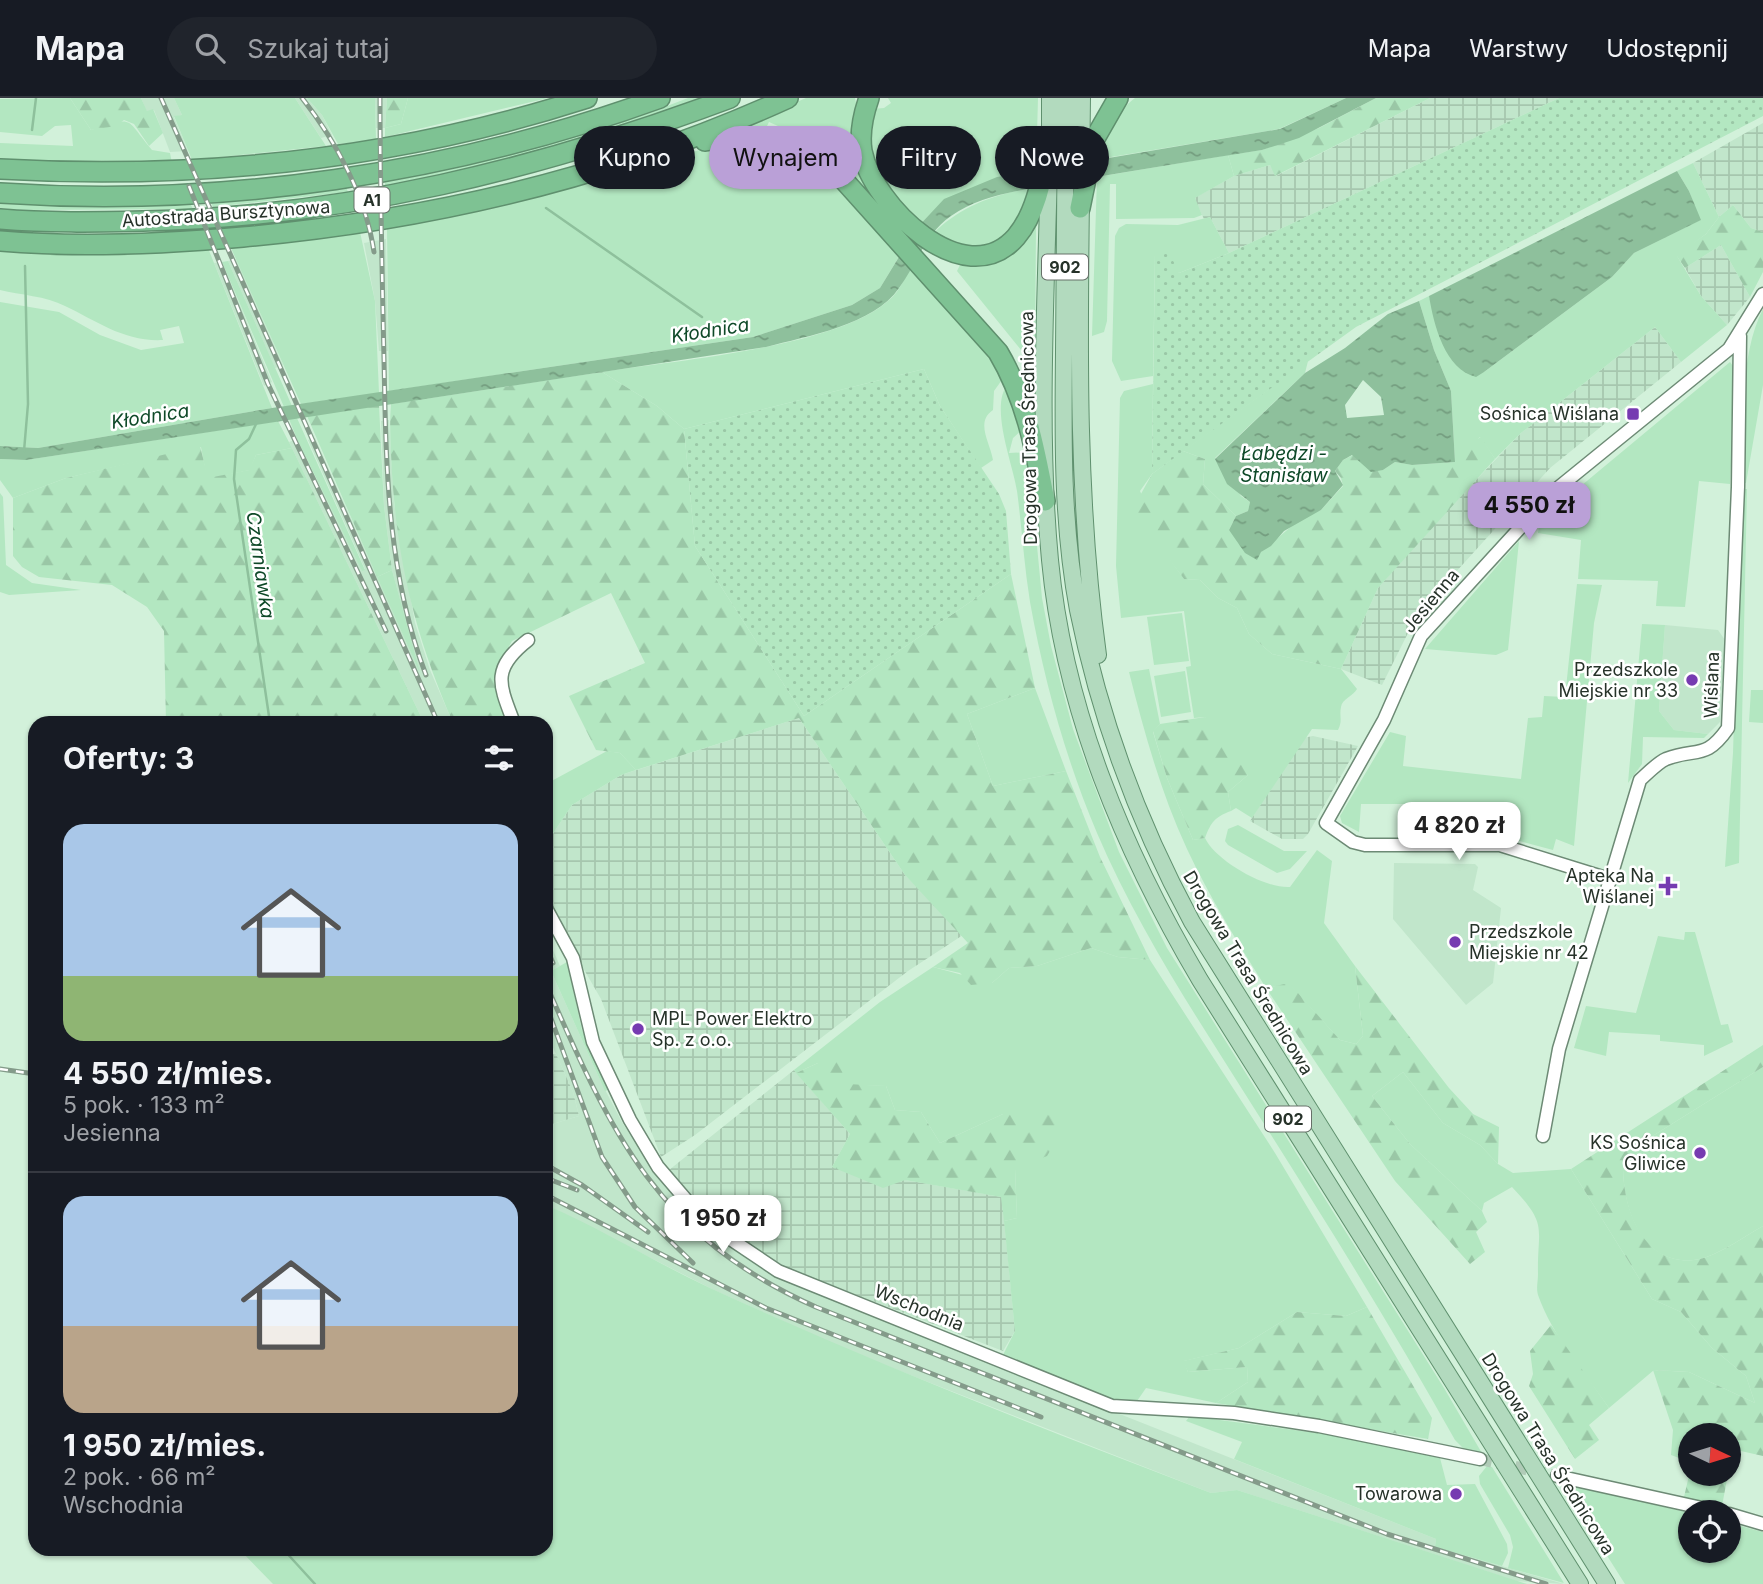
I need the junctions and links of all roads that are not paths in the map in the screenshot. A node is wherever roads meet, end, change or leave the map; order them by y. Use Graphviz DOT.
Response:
graph roads {
  1 [pos="587,98"];
  2 [pos="660,98"];
  3 [pos="730,98"];
  4 [pos="788,98"];
  5 [pos="868,98"];
  6 [pos="1050,98"];
  7 [pos="1066,98"];
  8 [pos="1082,98"];
  9 [pos="1118,98"];
  10 [pos="1050,126"];
  11 [pos="695,136"];
  12 [pos="695,143"];
  13 [pos="0,169"];
  14 [pos="574,176"];
  15 [pos="1039,189"];
  16 [pos="1048,189"];
  17 [pos="0,193"];
  18 [pos="1080,208"];
  19 [pos="0,219"];
  20 [pos="0,241"];
  21 [pos="1763,294"];
  22 [pos="1740,336"];
  23 [pos="1072,435"];
  24 [pos="1040,440"];
  25 [pos="1045,501"];
  26 [pos="527,640"];
  27 [pos="511,716"];
  28 [pos="1609,879"];
  29 [pos="553,921"];
  30 [pos="1543,1136"];
  31 [pos="1480,1459"];
  32 [pos="1557,1476"];
  33 [pos="1678,1503"];
  34 [pos="1741,1518"];
  35 [pos="1763,1524"];
  36 [pos="1604,1579"];
  37 [pos="1580,1584"];
  1 -- 13 [label="highway"];
  2 -- 17 [label="highway, Autostrada Bursztynowa / A1"];
  3 -- 19 [label="highway, Autostrada Bursztynowa / A1"];
  4 -- 11 [label="highway"];
  5 -- 15 [label="highway"];
  6 -- 10 [label="main road, Drogowa Trasa Średnicowa / 902"];
  7 -- 23 [label="main road, Drogowa Trasa Średnicowa / 902"];
  8 -- 18 [label="main road"];
  9 -- 18 [label="highway"];
  12 -- 24 [label="highway"];
  14 -- 20 [label="highway"];
  16 -- 24 [label="main road, Drogowa Trasa Średnicowa / 902"];
  18 -- 23 [label="main road"];
  21 -- 22 [label="street, Jesienna"];
  22 -- 28 [label="street, Wiślana"];
  22 -- 28 [label="street, Jesienna"];
  23 -- 36 [label="main road, Drogowa Trasa Średnicowa / 902"];
  24 -- 25 [label="highway"];
  25 -- 37 [label="main road, Drogowa Trasa Średnicowa / 902"];
  26 -- 27 [label="street"];
  28 -- 30 [label="street, Wiślana"];
  29 -- 31 [label="street, Wschodnia"];
  32 -- 33 [label="street"];
  34 -- 35 [label="street"];
}
